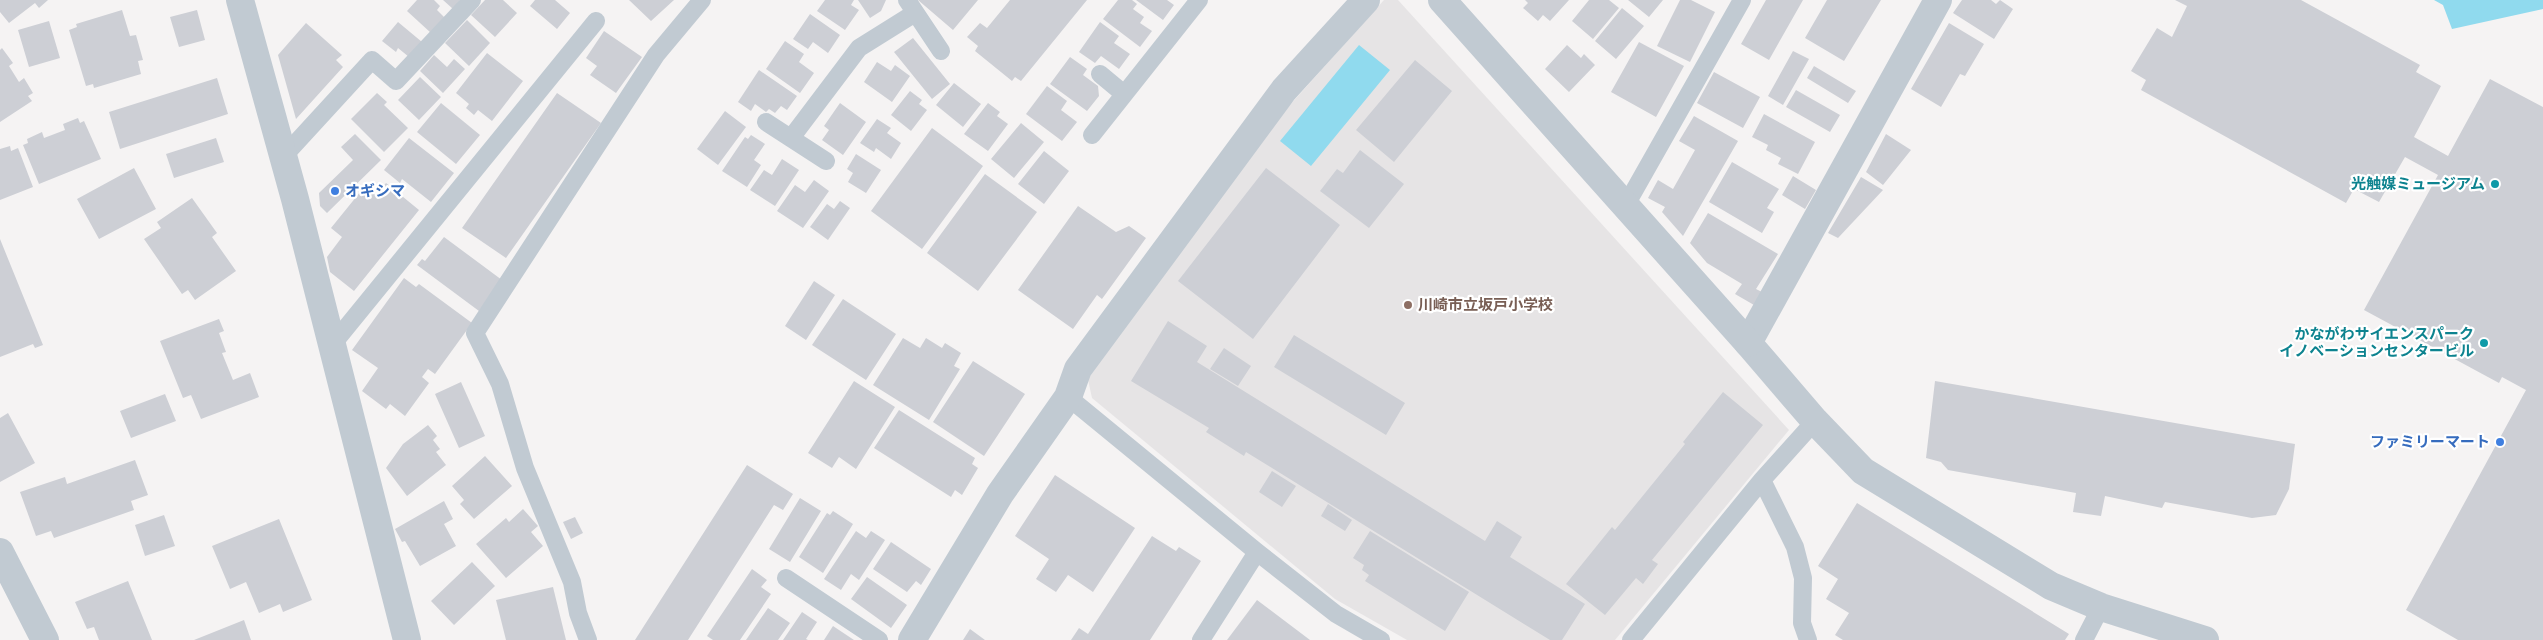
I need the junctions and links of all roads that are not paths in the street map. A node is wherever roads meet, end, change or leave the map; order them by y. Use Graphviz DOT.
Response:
graph roads {
  1 [pos="240,0"];
  2 [pos="472,0"];
  3 [pos="702,0"];
  4 [pos="1199,0"];
  5 [pos="1366,0"];
  6 [pos="1442,0"];
  7 [pos="1742,0"];
  8 [pos="1938,0"];
  9 [pos="911,6"];
  10 [pos="596,21"];
  11 [pos="940,51"];
  12 [pos="1100,74"];
  13 [pos="1124,94"];
  14 [pos="766,122"];
  15 [pos="1092,134"];
  16 [pos="791,138"];
  17 [pos="283,157"];
  18 [pos="826,161"];
  19 [pos="1626,205"];
  20 [pos="1748,343"];
  21 [pos="332,345"];
  22 [pos="1068,397"];
  23 [pos="1815,421"];
  24 [pos="1762,480"];
  25 [pos="0,552"];
  26 [pos="1257,552"];
  27 [pos="786,578"];
  28 [pos="2101,607"];
  29 [pos="45,640"];
  30 [pos="407,640"];
  31 [pos="588,640"];
  32 [pos="879,640"];
  33 [pos="912,640"];
  34 [pos="1201,640"];
  35 [pos="1381,640"];
  36 [pos="1631,640"];
  37 [pos="1808,640"];
  38 [pos="2084,640"];
  39 [pos="2205,640"];
  1 -- 17 [label="street"];
  2 -- 17 [label="lane"];
  3 -- 31 [label="lane"];
  4 -- 13 [label="lane"];
  5 -- 22 [label="street"];
  6 -- 19 [label="street"];
  7 -- 19 [label="lane"];
  8 -- 20 [label="street"];
  9 -- 11 [label="lane"];
  9 -- 16 [label="lane"];
  10 -- 21 [label="lane"];
  12 -- 13 [label="lane"];
  13 -- 15 [label="lane"];
  14 -- 16 [label="lane"];
  16 -- 18 [label="lane"];
  17 -- 21 [label="street"];
  19 -- 20 [label="street"];
  20 -- 23 [label="street"];
  21 -- 30 [label="street"];
  22 -- 26 [label="lane"];
  22 -- 33 [label="street"];
  23 -- 24 [label="lane"];
  23 -- 28 [label="street"];
  24 -- 36 [label="lane"];
  24 -- 37 [label="lane"];
  25 -- 29 [label="street"];
  26 -- 34 [label="lane"];
  26 -- 35 [label="lane"];
  27 -- 32 [label="lane"];
  28 -- 38 [label="lane"];
  28 -- 39 [label="street"];
}
